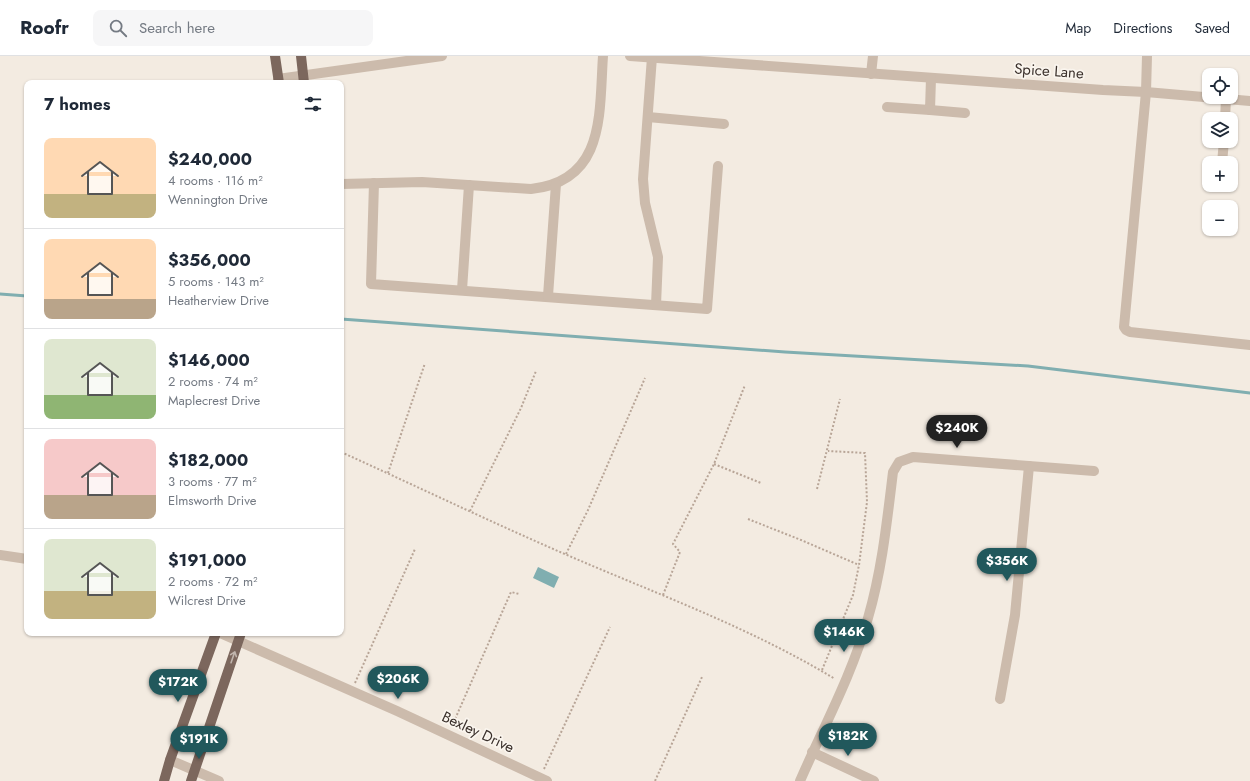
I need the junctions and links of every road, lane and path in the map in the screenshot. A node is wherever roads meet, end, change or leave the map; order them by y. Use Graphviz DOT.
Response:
graph roads {
  1 [pos="275,56"];
  2 [pos="301,56"];
  3 [pos="442,56"];
  4 [pos="603,56"];
  5 [pos="630,56"];
  6 [pos="873,56"];
  7 [pos="1147,56"];
  8 [pos="652,58"];
  9 [pos="871,74"];
  10 [pos="931,78"];
  11 [pos="304,79"];
  12 [pos="279,80"];
  13 [pos="292,80"];
  14 [pos="1146,92"];
  15 [pos="1202,97"];
  16 [pos="1238,100"];
  17 [pos="1250,101"];
  18 [pos="887,107"];
  19 [pos="930,110"];
  20 [pos="965,113"];
  21 [pos="648,117"];
  22 [pos="724,124"];
  23 [pos="718,166"];
  24 [pos="374,183"];
  25 [pos="344,184"];
  26 [pos="556,184"];
  27 [pos="469,185"];
  28 [pos="462,290"];
  29 [pos="548,296"];
  30 [pos="656,305"];
  31 [pos="1250,345"];
  32 [pos="425,363"];
  33 [pos="536,371"];
  34 [pos="645,378"];
  35 [pos="745,385"];
  36 [pos="840,399"];
  37 [pos="828,451"];
  38 [pos="344,453"];
  39 [pos="714,464"];
  40 [pos="1029,466"];
  41 [pos="1094,471"];
  42 [pos="388,473"];
  43 [pos="761,484"];
  44 [pos="817,489"];
  45 [pos="470,511"];
  46 [pos="748,519"];
  47 [pos="415,549"];
  48 [pos="566,554"];
  49 [pos="0,555"];
  50 [pos="24,559"];
  51 [pos="859,565"];
  52 [pos="519,594"];
  53 [pos="663,595"];
  54 [pos="610,627"];
  55 [pos="215,636"];
  56 [pos="240,637"];
  57 [pos="822,670"];
  58 [pos="702,677"];
  59 [pos="843,683"];
  60 [pos="352,691"];
  61 [pos="1000,699"];
  62 [pos="448,735"];
  63 [pos="812,752"];
  64 [pos="170,760"];
  65 [pos="194,770"];
  66 [pos="544,779"];
  67 [pos="164,781"];
  68 [pos="191,781"];
  69 [pos="219,781"];
  70 [pos="655,781"];
  71 [pos="800,781"];
  72 [pos="874,781"];
  1 -- 12 [label="main road"];
  2 -- 11 [label="main road"];
  3 -- 11 [label="street"];
  4 -- 26 [label="street"];
  5 -- 8 [label="street, Spice Lane"];
  6 -- 9 [label="street"];
  7 -- 14 [label="street"];
  8 -- 9 [label="street, Spice Lane"];
  8 -- 21 [label="street"];
  9 -- 10 [label="street, Spice Lane"];
  10 -- 14 [label="street, Spice Lane"];
  10 -- 19 [label="street"];
  11 -- 13 [label="street"];
  14 -- 15 [label="street, Spice Lane"];
  14 -- 31 [label="street"];
  16 -- 17 [label="street, Spice Lane"];
  18 -- 19 [label="street"];
  19 -- 20 [label="street"];
  21 -- 22 [label="street"];
  21 -- 30 [label="street"];
  23 -- 30 [label="street"];
  24 -- 25 [label="street"];
  24 -- 27 [label="street"];
  24 -- 28 [label="street"];
  26 -- 27 [label="street"];
  26 -- 29 [label="street"];
  27 -- 28 [label="street"];
  28 -- 29 [label="street"];
  29 -- 30 [label="street"];
  32 -- 42 [label="path"];
  33 -- 45 [label="path"];
  34 -- 48 [label="path"];
  35 -- 39 [label="path"];
  36 -- 37 [label="path"];
  37 -- 44 [label="path"];
  37 -- 51 [label="path"];
  38 -- 42 [label="path"];
  39 -- 43 [label="path"];
  39 -- 53 [label="path"];
  40 -- 41 [label="street"];
  40 -- 59 [label="street"];
  40 -- 61 [label="street"];
  42 -- 45 [label="path"];
  45 -- 48 [label="path"];
  46 -- 51 [label="path"];
  47 -- 60 [label="path"];
  48 -- 53 [label="path"];
  49 -- 50 [label="street"];
  51 -- 57 [label="path"];
  52 -- 62 [label="path"];
  53 -- 57 [label="path"];
  54 -- 66 [label="path"];
  55 -- 64 [label="main road"];
  56 -- 60 [label="street, Bexley Drive"];
  65 -- 56 [label="main road, one-way"];
  57 -- 59 [label="path"];
  58 -- 70 [label="path"];
  59 -- 63 [label="street"];
  60 -- 62 [label="street, Bexley Drive"];
  62 -- 66 [label="street, Bexley Drive"];
  63 -- 71 [label="street"];
  63 -- 72 [label="street"];
  64 -- 65 [label="street"];
  64 -- 67 [label="main road"];
  65 -- 68 [label="main road"];
  65 -- 69 [label="street"];
}
